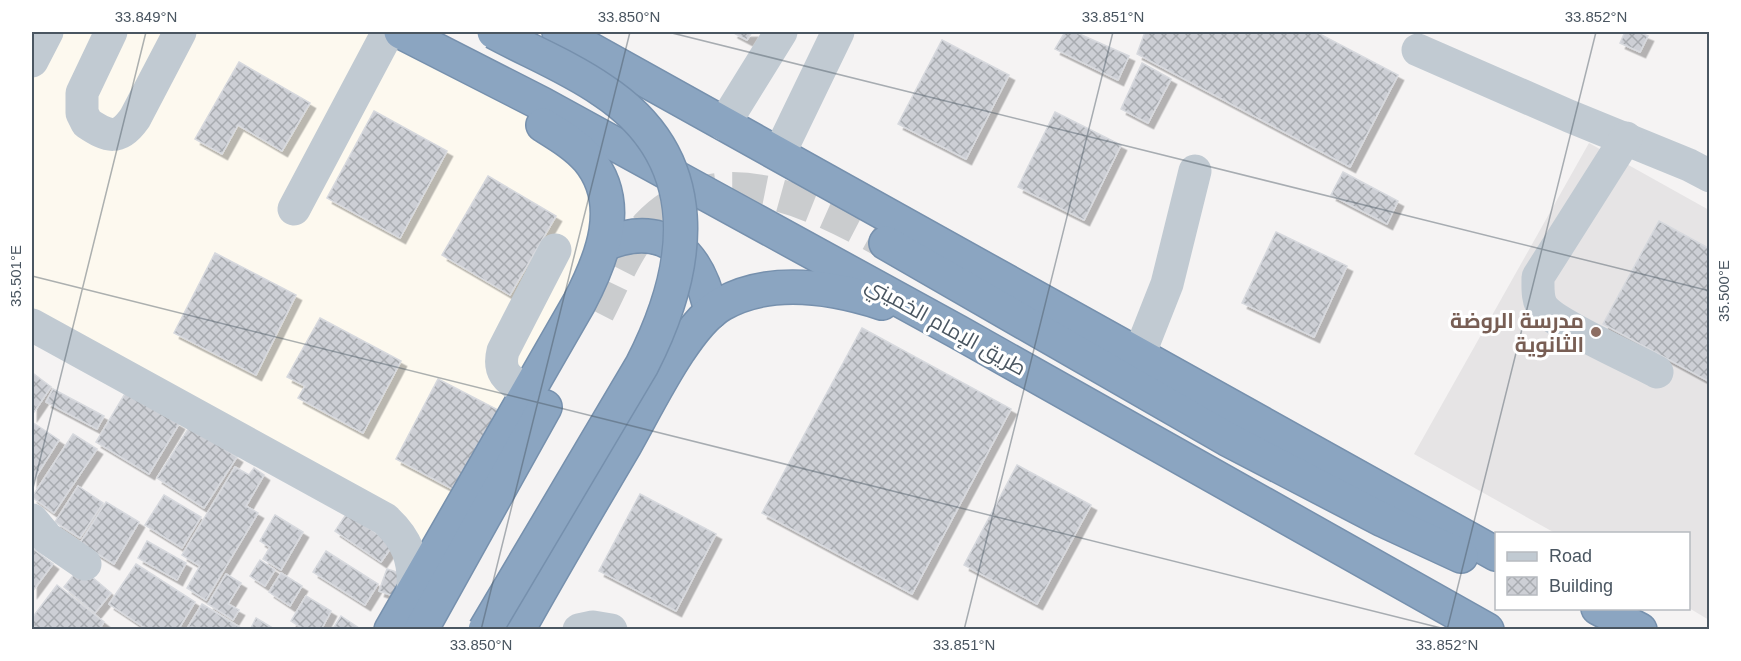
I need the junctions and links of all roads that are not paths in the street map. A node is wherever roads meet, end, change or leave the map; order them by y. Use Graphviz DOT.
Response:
graph roads {
  1 [pos="47,32"];
  2 [pos="111,32"];
  3 [pos="180,32"];
  4 [pos="494,32"];
  5 [pos="559,32"];
  6 [pos="781,32"];
  7 [pos="838,32"];
  8 [pos="402,35"];
  9 [pos="1418,50"];
  10 [pos="32,61"];
  11 [pos="724,124"];
  12 [pos="1626,138"];
  13 [pos="779,154"];
  14 [pos="1195,171"];
  15 [pos="1710,176"];
  16 [pos="294,209"];
  17 [pos="886,243"];
  18 [pos="605,244"];
  19 [pos="555,250"];
  20 [pos="32,303"];
  21 [pos="711,312"];
  22 [pos="598,314"];
  23 [pos="32,325"];
  24 [pos="958,332"];
  25 [pos="1139,355"];
  26 [pos="111,358"];
  27 [pos="1657,372"];
  28 [pos="528,392"];
  29 [pos="32,520"];
  30 [pos="1495,554"];
  31 [pos="85,564"];
  32 [pos="1495,568"];
  33 [pos="413,590"];
  34 [pos="1600,610"];
  35 [pos="521,626"];
  36 [pos="391,630"];
  37 [pos="421,630"];
  38 [pos="485,630"];
  39 [pos="579,630"];
  40 [pos="611,630"];
  41 [pos="1487,630"];
  42 [pos="1640,630"];
  1 -- 10 [label="street"];
  2 -- 3 [label="street"];
  4 -- 38 [label="highway, bridge"];
  5 -- 11 [label="highway"];
  6 -- 11 [label="street"];
  7 -- 13 [label="street"];
  8 -- 16 [label="street"];
  8 -- 18 [label="highway"];
  8 -- 24 [label="highway, طريق الإمام الخميني"];
  9 -- 12 [label="street"];
  11 -- 13 [label="highway"];
  12 -- 15 [label="street"];
  12 -- 27 [label="street"];
  13 -- 25 [label="highway"];
  14 -- 25 [label="street"];
  17 -- 32 [label="highway"];
  18 -- 21 [label="highway"];
  18 -- 28 [label="highway"];
  19 -- 28 [label="street"];
  20 -- 26 [label="street"];
  21 -- 24 [label="highway"];
  21 -- 35 [label="highway"];
  22 -- 37 [label="highway"];
  23 -- 26 [label="street"];
  24 -- 41 [label="highway, طريق الإمام الخميني"];
  25 -- 30 [label="highway"];
  26 -- 33 [label="street"];
  28 -- 33 [label="highway"];
  29 -- 31 [label="street"];
  33 -- 36 [label="highway"];
  34 -- 42 [label="highway"];
  39 -- 40 [label="street"];
}
